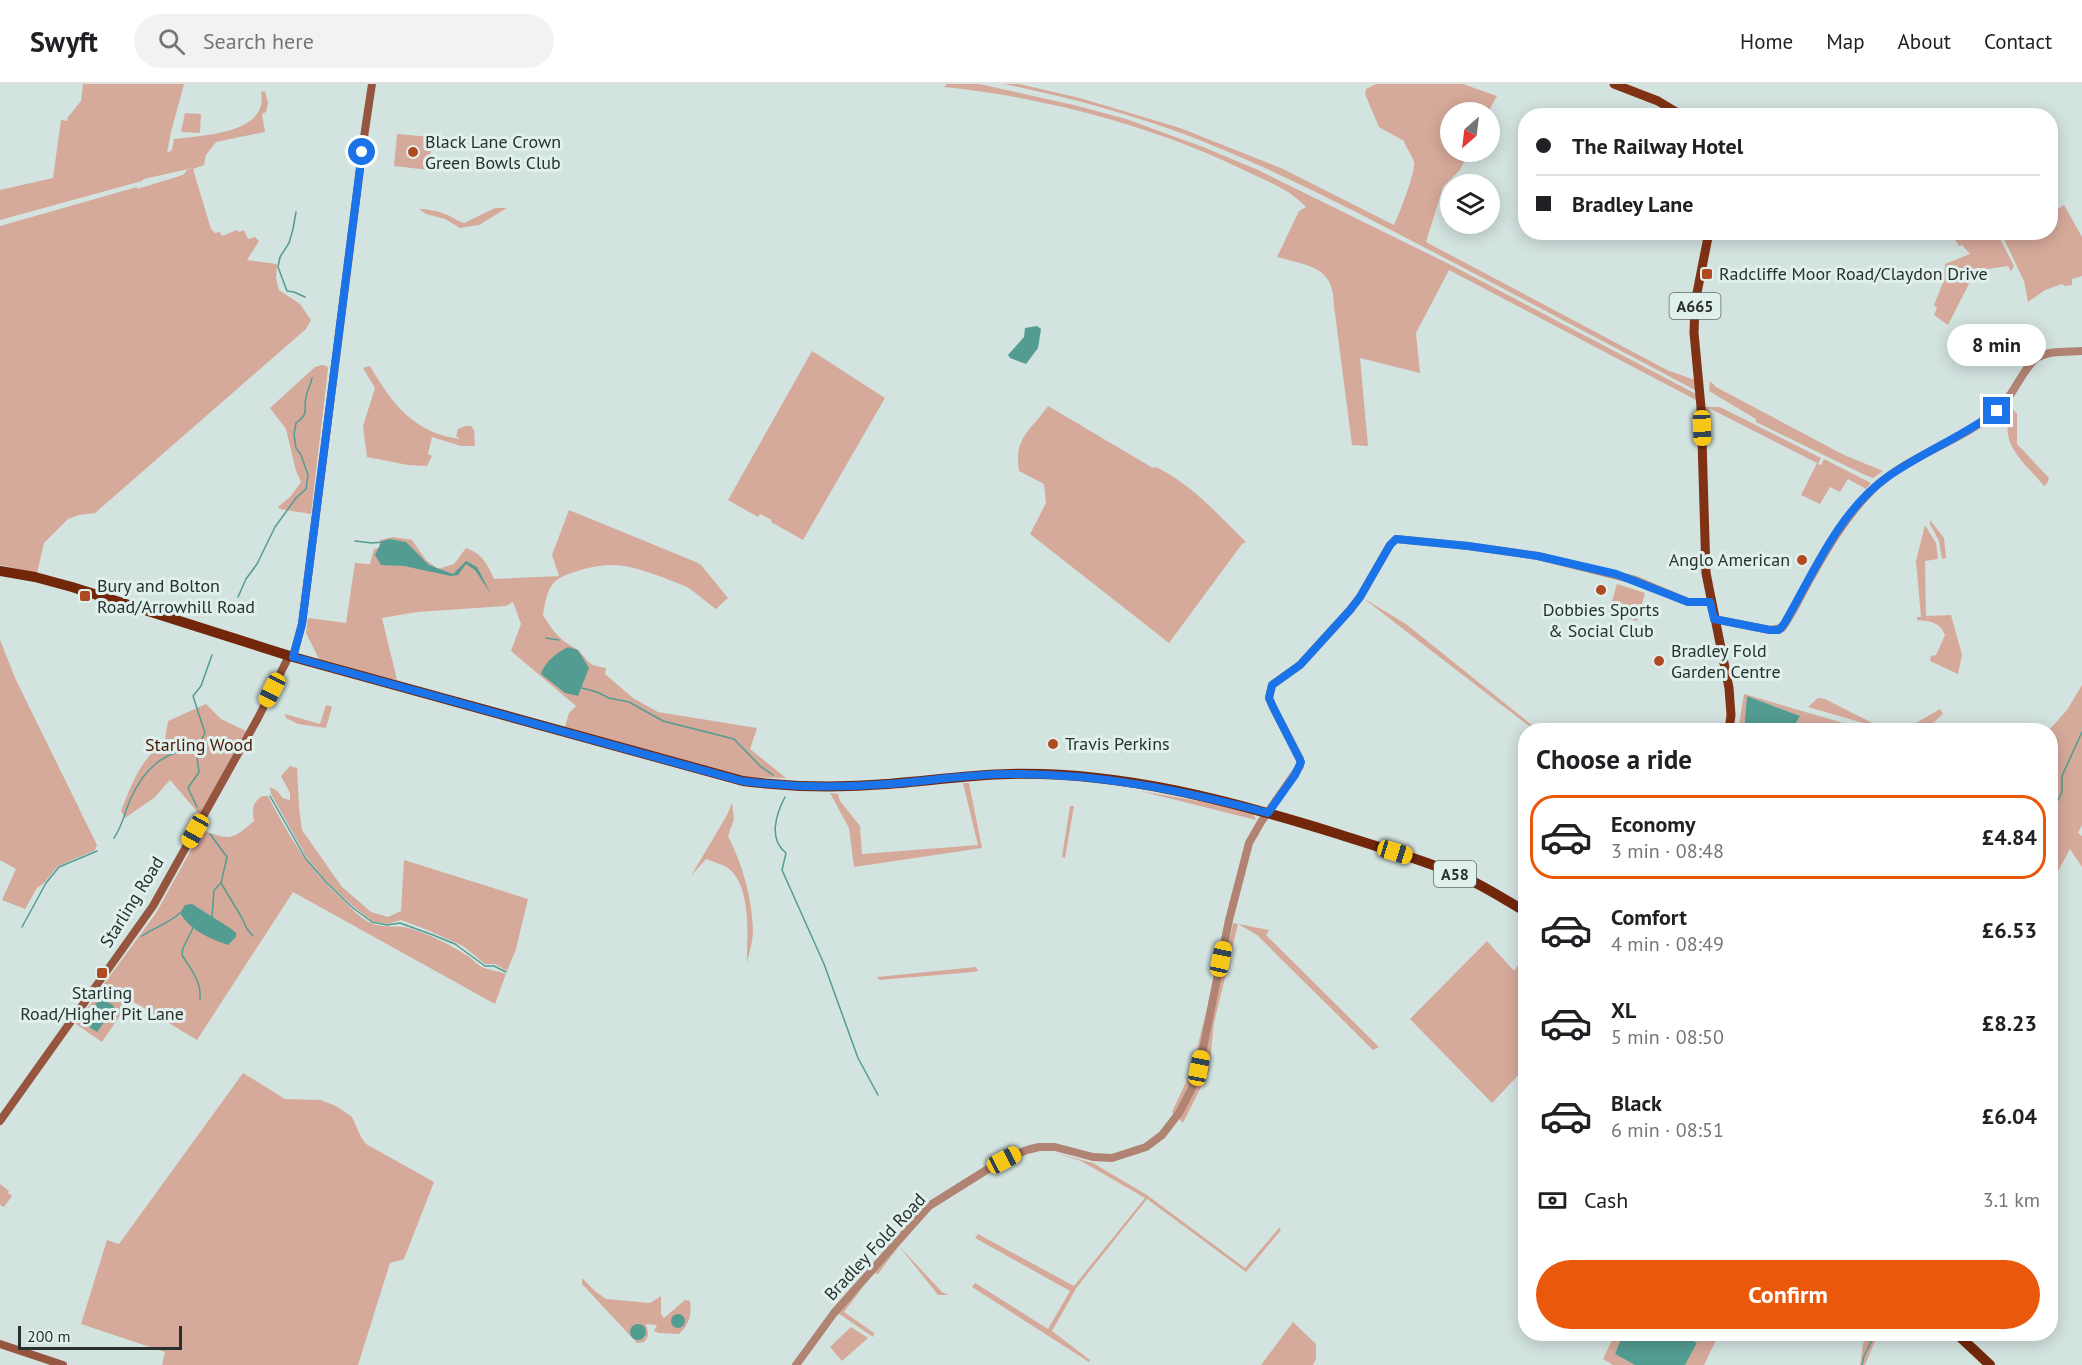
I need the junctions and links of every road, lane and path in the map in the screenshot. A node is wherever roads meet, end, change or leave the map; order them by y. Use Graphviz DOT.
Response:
graph roads {
  1 [pos="372,84"];
  2 [pos="1614,84"];
  3 [pos="1670,108"];
  4 [pos="1708,240"];
  5 [pos="2082,351"];
  6 [pos="0,572"];
  7 [pos="1710,602"];
  8 [pos="1715,623"];
  9 [pos="291,657"];
  10 [pos="1730,723"];
  11 [pos="1268,813"];
  12 [pos="1518,907"];
  13 [pos="0,1121"];
  14 [pos="1964,1341"];
  15 [pos="0,1344"];
  16 [pos="63,1365"];
  17 [pos="796,1365"];
  18 [pos="1990,1365"];
  1 -- 9 [label="main road, Starling Road"];
  2 -- 3 [label="main road"];
  4 -- 7 [label="main road, A665"];
  5 -- 8 [label="street"];
  6 -- 9 [label="highway, A58"];
  7 -- 8 [label="main road, A665"];
  7 -- 11 [label="street, Bradley Fold Road"];
  8 -- 10 [label="main road, A665"];
  9 -- 11 [label="highway, A58"];
  9 -- 13 [label="main road, Starling Road"];
  11 -- 12 [label="highway, A58"];
  11 -- 17 [label="street, Bradley Fold Road"];
  14 -- 18 [label="highway"];
  15 -- 16 [label="main road"];
}
